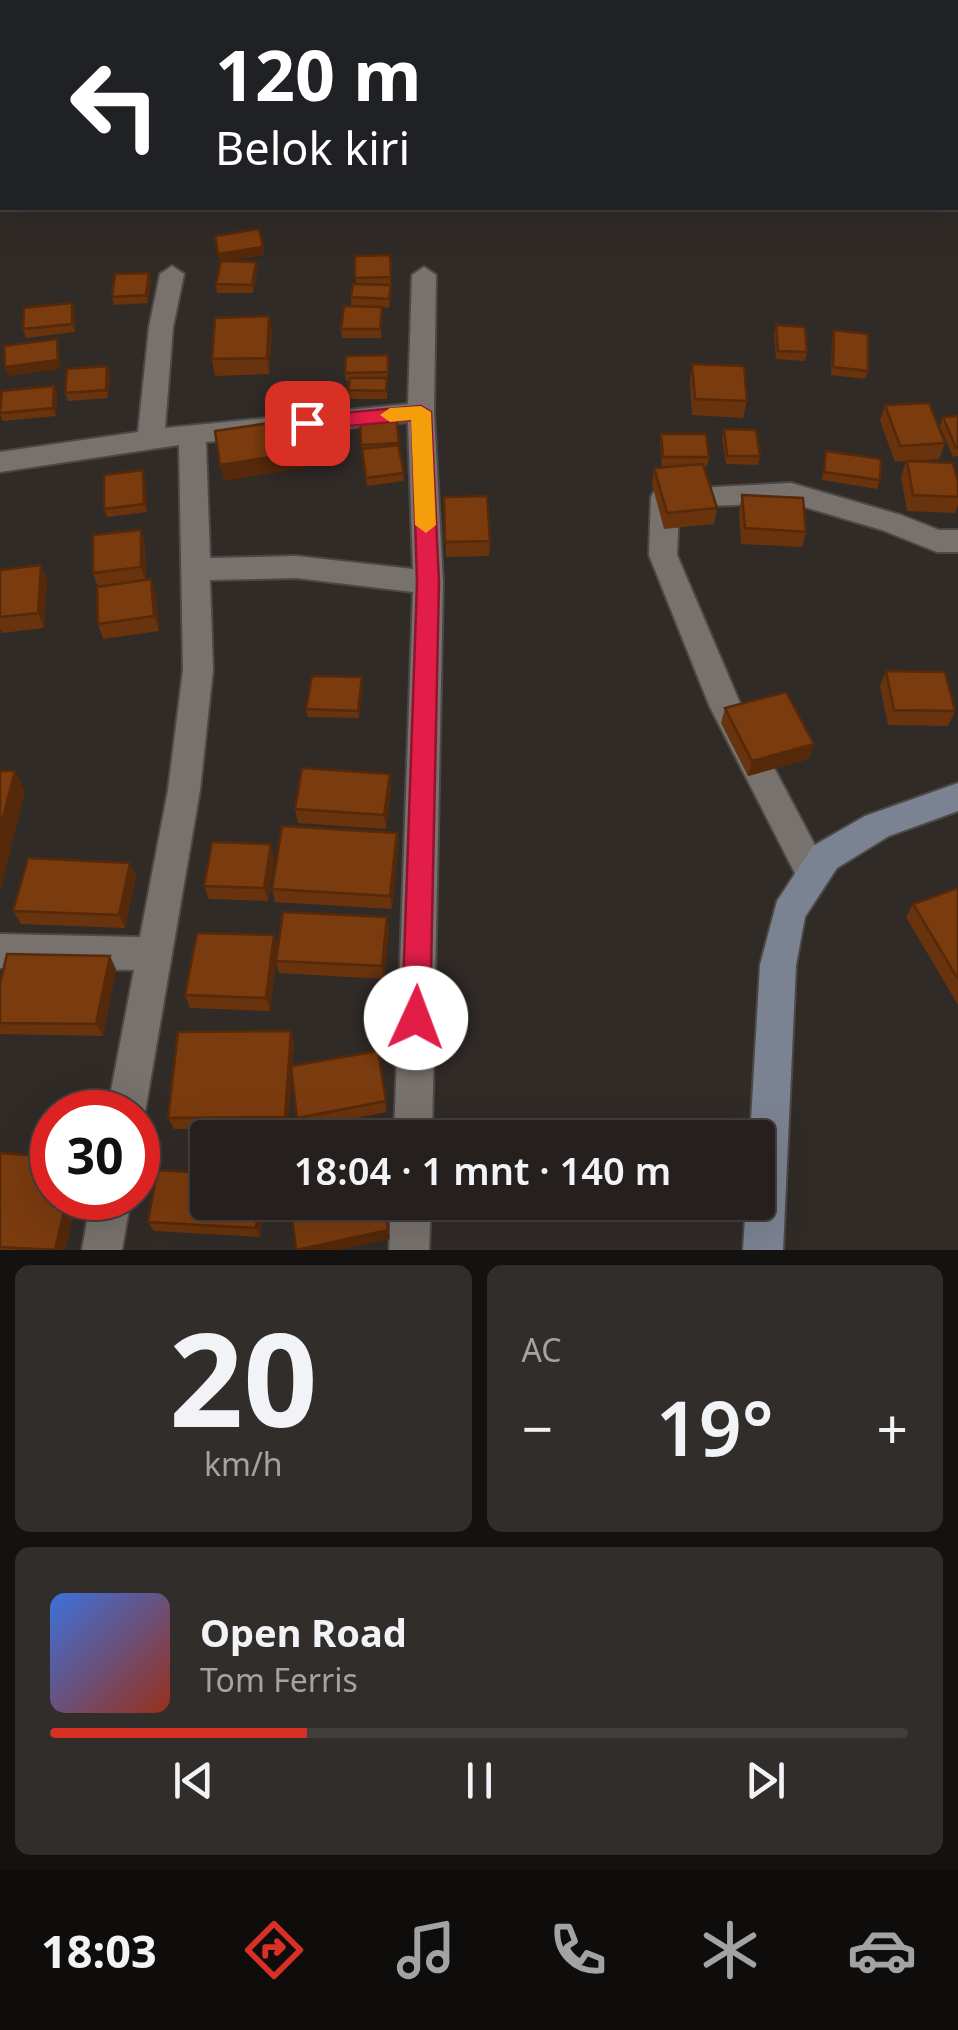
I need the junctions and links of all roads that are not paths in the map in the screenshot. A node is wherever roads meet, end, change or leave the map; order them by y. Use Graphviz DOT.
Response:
graph roads {
  1 [pos="172,274"];
  2 [pos="424,275"];
  3 [pos="421,412"];
  4 [pos="192,434"];
  5 [pos="151,438"];
  6 [pos="0,462"];
  7 [pos="958,541"];
  8 [pos="196,569"];
  9 [pos="428,582"];
  10 [pos="958,797"];
  11 [pos="813,874"];
  12 [pos="0,951"];
  13 [pos="153,954"];
  14 [pos="130,1090"];
  15 [pos="413,1120"];
  16 [pos="107,1220"];
  17 [pos="411,1220"];
  18 [pos="102,1250"];
  19 [pos="410,1250"];
  20 [pos="764,1250"];
  1 -- 5 [label="street"];
  2 -- 3 [label="street"];
  3 -- 4 [label="street"];
  3 -- 9 [label="street"];
  4 -- 5 [label="street"];
  4 -- 8 [label="street"];
  5 -- 6 [label="street"];
  7 -- 11 [label="street"];
  8 -- 9 [label="street"];
  8 -- 13 [label="street"];
  9 -- 15 [label="street"];
  10 -- 11 [label="street"];
  11 -- 20 [label="street"];
  12 -- 13 [label="street"];
  13 -- 14 [label="street"];
  16 -- 18 [label="street"];
  17 -- 19 [label="street"];
}
